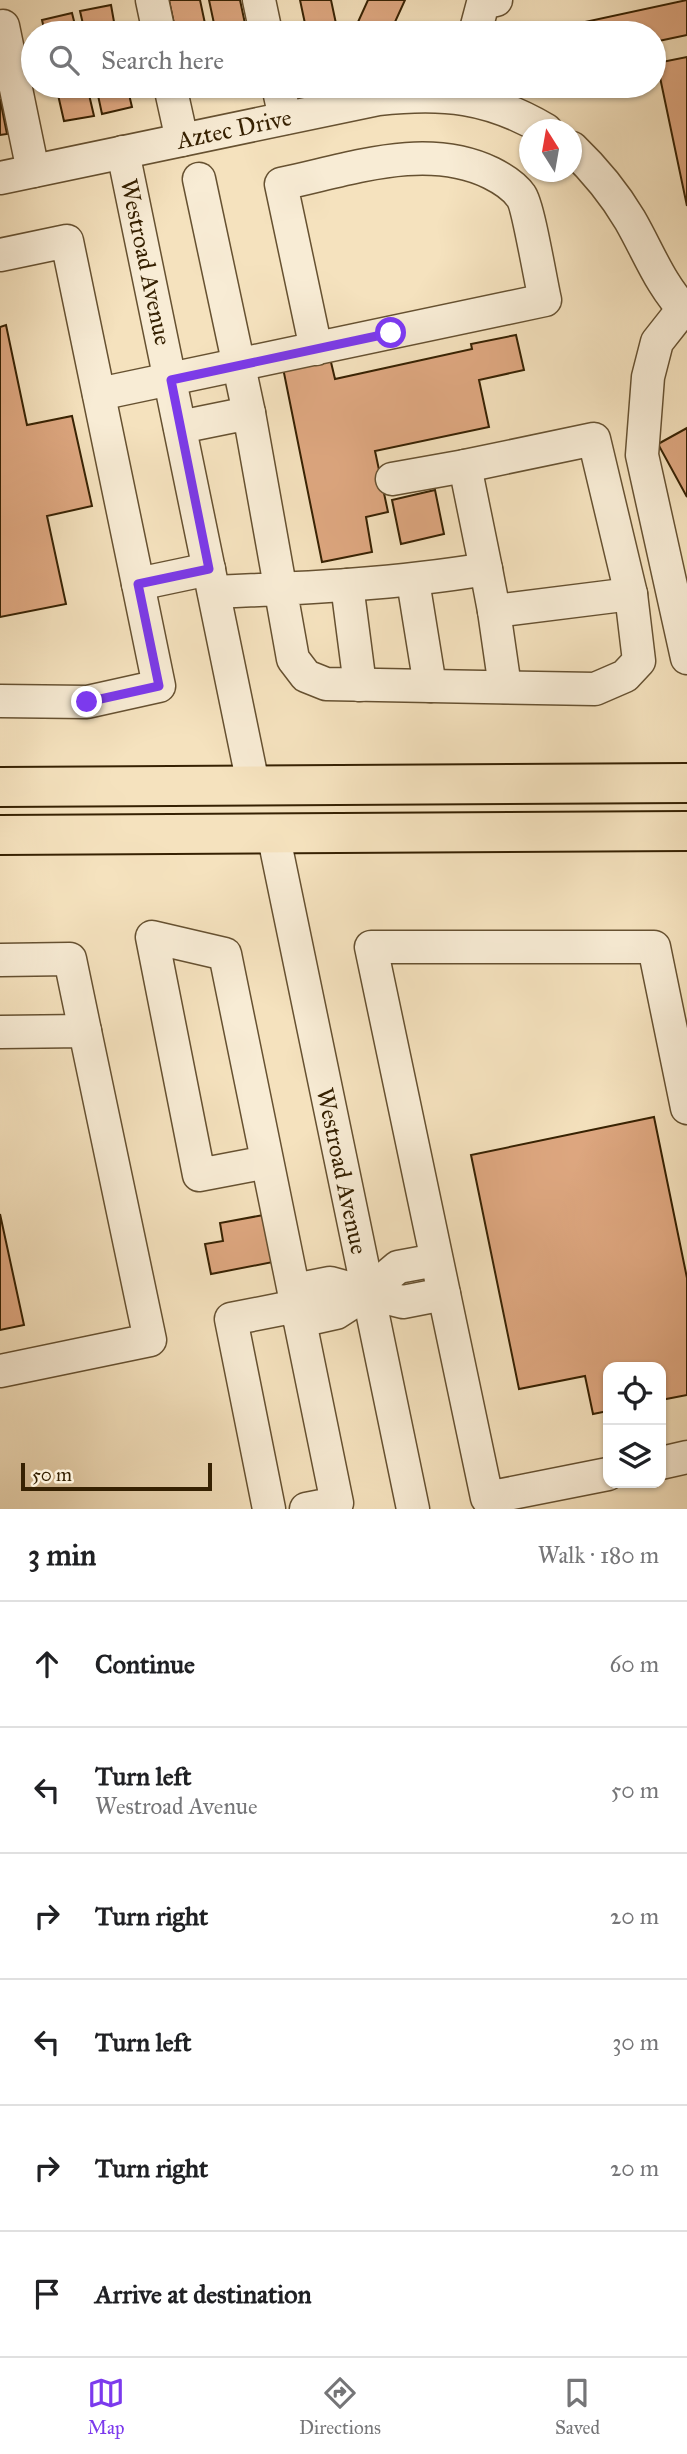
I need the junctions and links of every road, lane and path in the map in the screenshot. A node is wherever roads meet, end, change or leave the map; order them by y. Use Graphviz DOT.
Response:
graph roads {
  1 [pos="152,0"];
  2 [pos="259,0"];
  3 [pos="496,0"];
  4 [pos="156,21"];
  5 [pos="263,21"];
  6 [pos="478,21"];
  7 [pos="3,26"];
  8 [pos="173,98"];
  9 [pos="281,98"];
  10 [pos="389,98"];
  11 [pos="478,98"];
  12 [pos="285,118"];
  13 [pos="528,119"];
  14 [pos="182,140"];
  15 [pos="123,152"];
  16 [pos="582,159"];
  17 [pos="33,171"];
  18 [pos="0,178"];
  19 [pos="199,178"];
  20 [pos="0,255"];
  21 [pos="685,311"];
  22 [pos="316,349"];
  23 [pos="239,365"];
  24 [pos="171,380"];
  25 [pos="99,394"];
  26 [pos="249,413"];
  27 [pos="180,427"];
  28 [pos="464,466"];
  29 [pos="392,479"];
  30 [pos="486,569"];
  31 [pos="212,580"];
  32 [pos="414,581"];
  33 [pos="138,584"];
  34 [pos="347,585"];
  35 [pos="280,589"];
  36 [pos="631,594"];
  37 [pos="494,611"];
  38 [pos="687,658"];
  39 [pos="360,685"];
  40 [pos="430,686"];
  41 [pos="505,687"];
  42 [pos="0,701"];
  43 [pos="687,783"];
  44 [pos="253,784"];
  45 [pos="0,787"];
  46 [pos="687,831"];
  47 [pos="273,833"];
  48 [pos="0,835"];
  49 [pos="0,960"];
  50 [pos="85,1031"];
  51 [pos="0,1032"];
  52 [pos="687,1108"];
  53 [pos="267,1162"];
  54 [pos="436,1260"];
  55 [pos="367,1293"];
  56 [pos="444,1294"];
  57 [pos="297,1306"];
  58 [pos="0,1371"];
  59 [pos="687,1457"];
  60 [pos="666,1462"];
  61 [pos="603,1475"];
  62 [pos="269,1509"];
  63 [pos="306,1509"];
  64 [pos="413,1509"];
  1 -- 4 [label="street"];
  2 -- 5 [label="street"];
  3 -- 6 [label="street"];
  7 -- 17 [label="street"];
  8 -- 14 [label="street"];
  9 -- 12 [label="street"];
  10 -- 12 [label="street, Aztec Drive"];
  11 -- 13 [label="street, Aztec Drive"];
  12 -- 14 [label="street, Aztec Drive"];
  14 -- 15 [label="street, Aztec Drive"];
  15 -- 17 [label="street, Aztec Drive"];
  15 -- 24 [label="street, Westroad Avenue"];
  16 -- 21 [label="street"];
  17 -- 18 [label="street, Aztec Drive"];
  19 -- 23 [label="street"];
  20 -- 25 [label="street"];
  21 -- 38 [label="street"];
  22 -- 22 [label="street"];
  22 -- 23 [label="street"];
  23 -- 24 [label="street"];
  23 -- 26 [label="street"];
  24 -- 25 [label="street"];
  24 -- 27 [label="street, Westroad Avenue"];
  25 -- 33 [label="street"];
  26 -- 27 [label="street"];
  26 -- 35 [label="street"];
  27 -- 31 [label="street, Westroad Avenue"];
  28 -- 29 [label="street"];
  28 -- 30 [label="street"];
  28 -- 36 [label="street"];
  30 -- 32 [label="street"];
  30 -- 37 [label="street"];
  31 -- 33 [label="street"];
  31 -- 35 [label="street"];
  31 -- 44 [label="street, Westroad Avenue"];
  32 -- 34 [label="street"];
  32 -- 40 [label="street"];
  33 -- 42 [label="street"];
  34 -- 35 [label="street"];
  34 -- 39 [label="street"];
  35 -- 39 [label="street"];
  36 -- 37 [label="street"];
  36 -- 41 [label="street"];
  37 -- 41 [label="street"];
  39 -- 40 [label="street"];
  40 -- 41 [label="street"];
  43 -- 44 [label="highway"];
  44 -- 45 [label="highway"];
  46 -- 47 [label="highway"];
  47 -- 48 [label="highway"];
  47 -- 55 [label="street, Westroad Avenue"];
  49 -- 50 [label="street"];
  50 -- 51 [label="street"];
  50 -- 58 [label="street"];
  52 -- 54 [label="street"];
  53 -- 53 [label="street"];
  53 -- 57 [label="street"];
  54 -- 55 [label="street"];
  54 -- 56 [label="street"];
  55 -- 56 [label="street"];
  55 -- 57 [label="street"];
  55 -- 64 [label="street, Westroad Avenue"];
  56 -- 61 [label="street"];
  57 -- 62 [label="street"];
  57 -- 63 [label="street"];
  59 -- 60 [label="street"];
}
